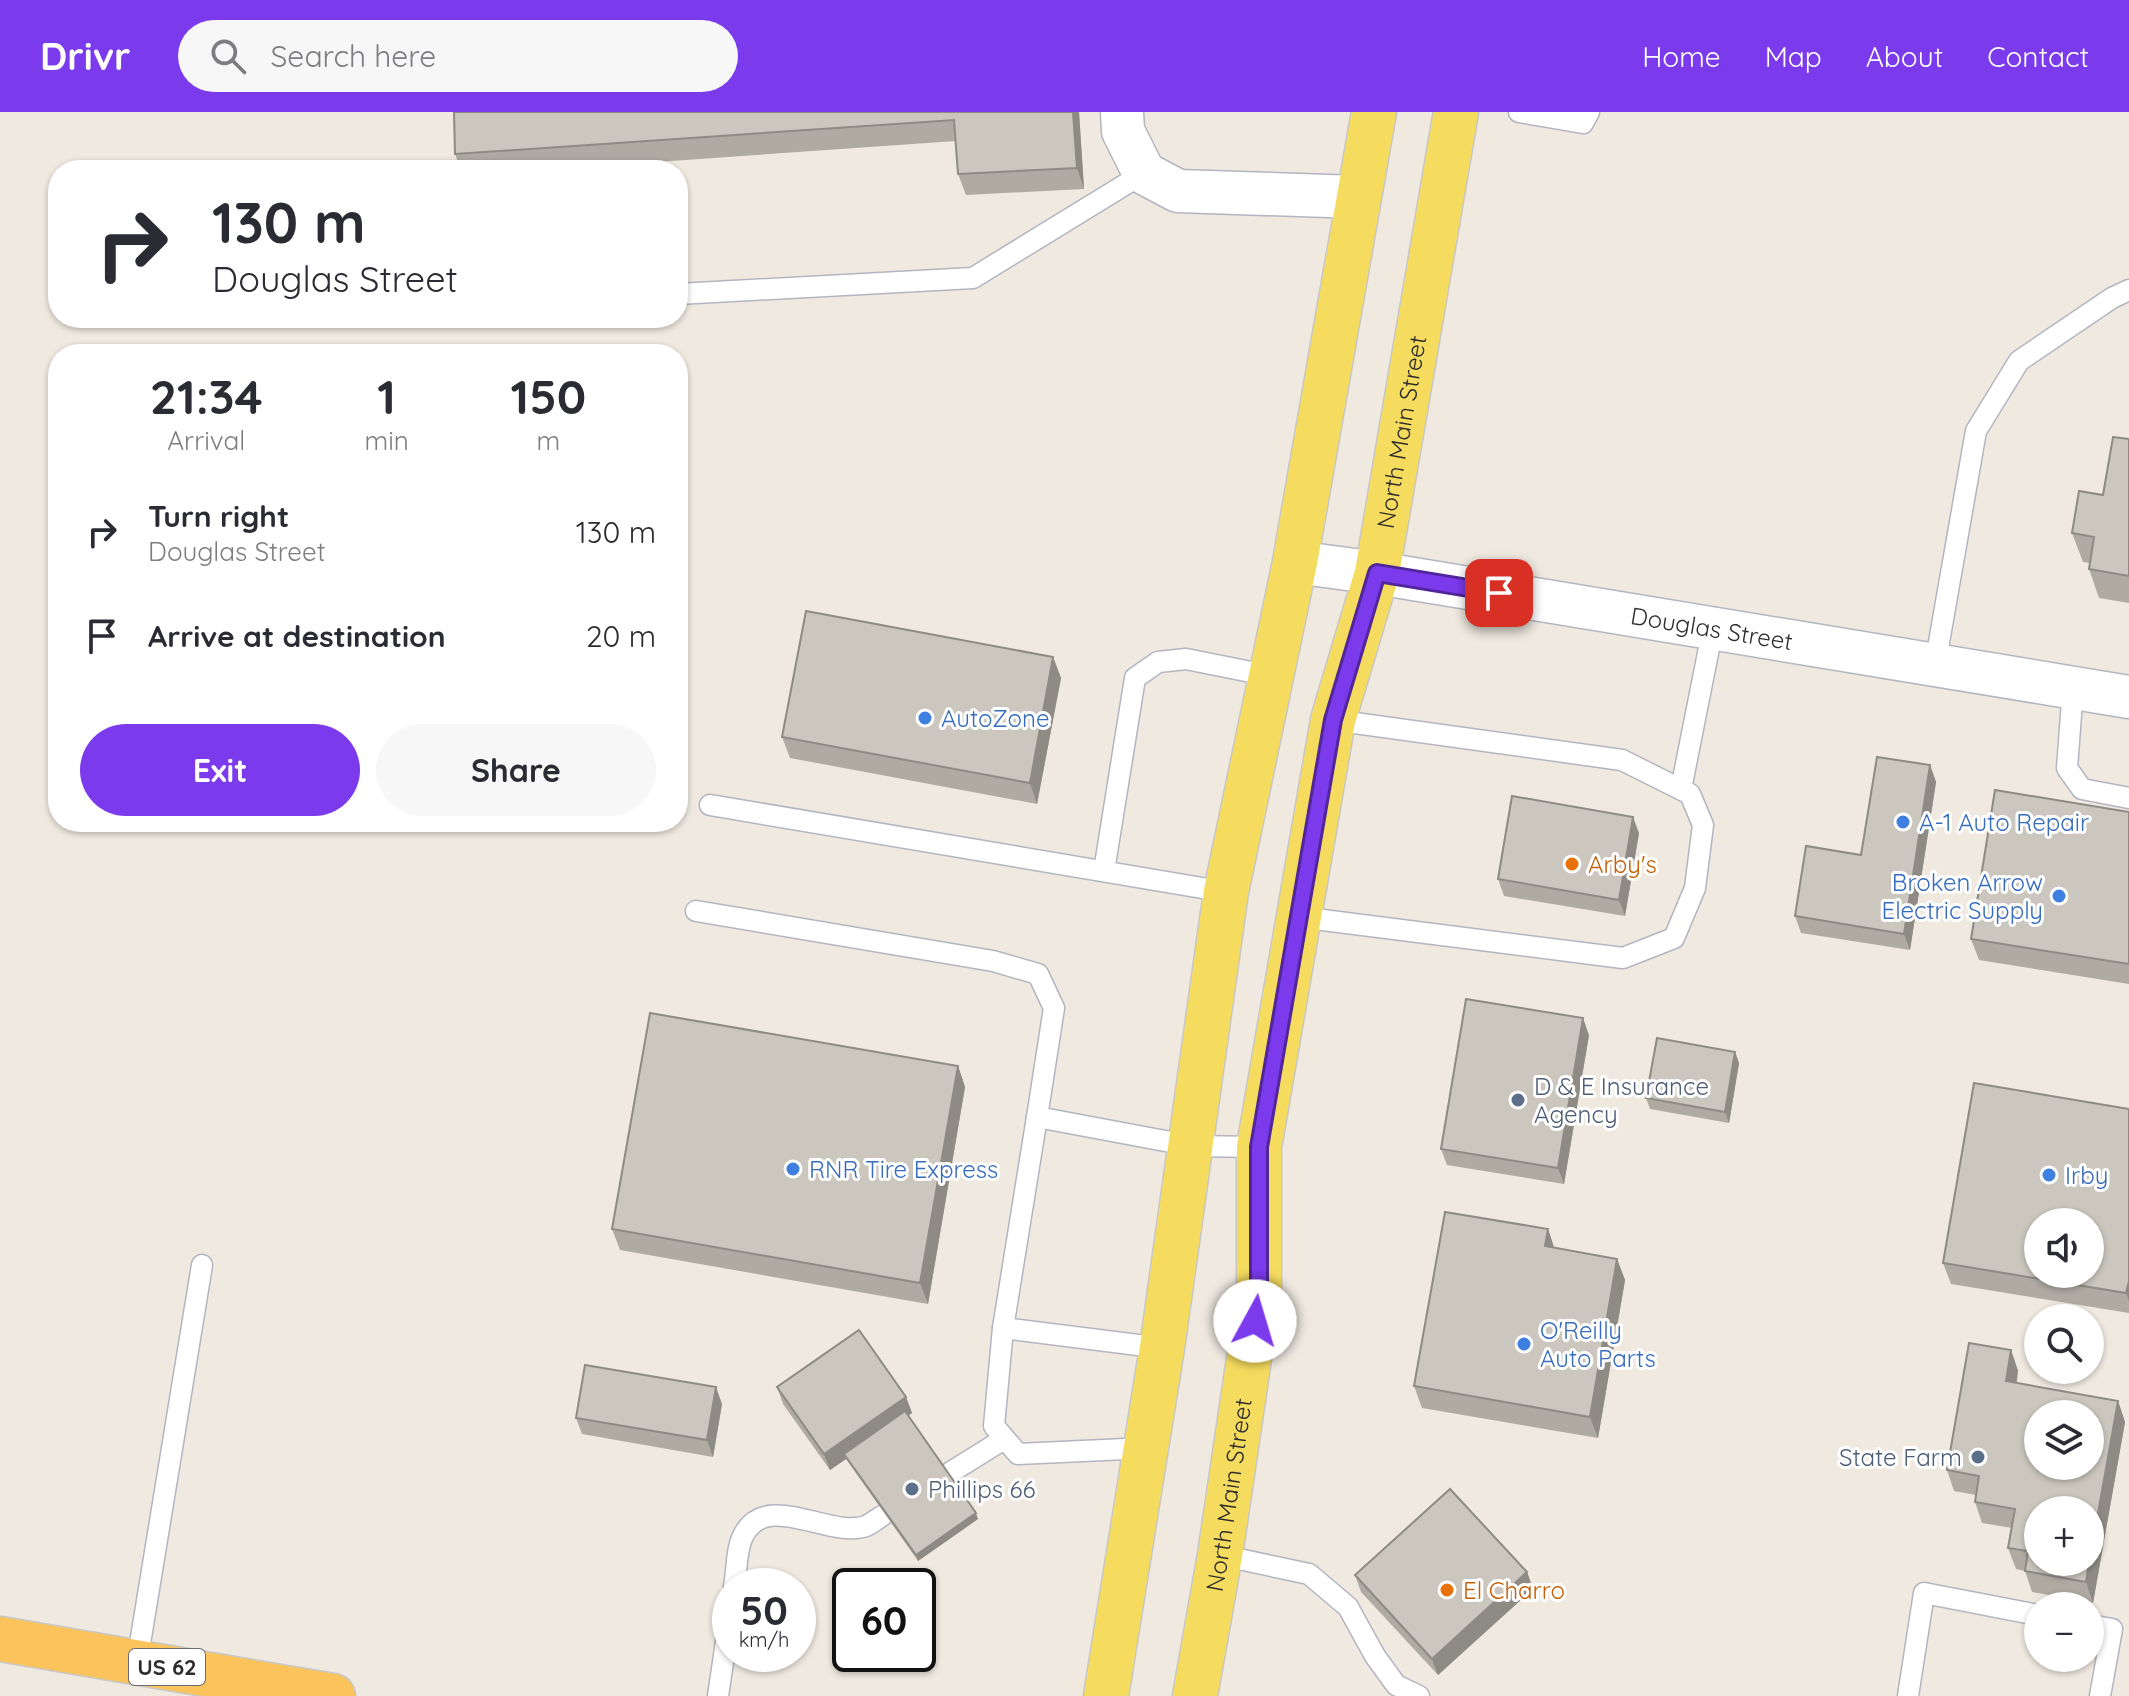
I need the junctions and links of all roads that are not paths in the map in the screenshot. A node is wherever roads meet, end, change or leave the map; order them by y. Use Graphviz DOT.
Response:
graph roads {
  1 [pos="1122,112"];
  2 [pos="1374,112"];
  3 [pos="1456,112"];
  4 [pos="1519,112"];
  5 [pos="1589,112"];
  6 [pos="1144,173"];
  7 [pos="1358,197"];
  8 [pos="2129,290"];
  9 [pos="688,293"];
  10 [pos="1295,562"];
  11 [pos="1377,573"];
  12 [pos="1713,628"];
  13 [pos="1935,665"];
  14 [pos="1271,676"];
  15 [pos="2073,688"];
  16 [pos="2129,697"];
  17 [pos="1333,720"];
  18 [pos="1681,789"];
  19 [pos="2129,798"];
  20 [pos="710,805"];
  21 [pos="1104,871"];
  22 [pos="1226,892"];
  23 [pos="696,911"];
  24 [pos="1299,917"];
  25 [pos="1037,1117"];
  26 [pos="1192,1146"];
  27 [pos="1259,1147"];
  28 [pos="202,1265"];
  29 [pos="1003,1328"];
  30 [pos="1162,1348"];
  31 [pos="1004,1439"];
  32 [pos="1147,1448"];
  33 [pos="951,1472"];
  34 [pos="882,1516"];
  35 [pos="1220,1555"];
  36 [pos="737,1568"];
  37 [pos="2024,1612"];
  38 [pos="2104,1628"];
  39 [pos="0,1639"];
  40 [pos="137,1662"];
  41 [pos="722,1672"];
  42 [pos="333,1696"];
  43 [pos="718,1696"];
  44 [pos="1106,1696"];
  45 [pos="1195,1696"];
  46 [pos="1419,1696"];
  47 [pos="1908,1696"];
  48 [pos="2100,1696"];
  1 -- 6 [label="street"];
  2 -- 7 [label="main road"];
  3 -- 11 [label="main road, North Main Street"];
  4 -- 5 [label="lane"];
  6 -- 7 [label="street"];
  6 -- 9 [label="lane"];
  7 -- 10 [label="main road"];
  8 -- 13 [label="lane"];
  10 -- 11 [label="street, Douglas Street"];
  10 -- 14 [label="main road"];
  11 -- 12 [label="street, Douglas Street"];
  11 -- 17 [label="main road, North Main Street"];
  12 -- 13 [label="street, Douglas Street"];
  12 -- 18 [label="lane"];
  13 -- 15 [label="street, Douglas Street"];
  14 -- 21 [label="lane"];
  14 -- 22 [label="main road"];
  15 -- 16 [label="street, Douglas Street"];
  15 -- 19 [label="lane"];
  17 -- 18 [label="lane"];
  17 -- 24 [label="main road, North Main Street"];
  18 -- 24 [label="lane"];
  20 -- 21 [label="lane"];
  21 -- 22 [label="lane"];
  22 -- 26 [label="main road"];
  23 -- 25 [label="lane"];
  24 -- 27 [label="main road, North Main Street"];
  25 -- 26 [label="lane"];
  25 -- 29 [label="lane"];
  26 -- 27 [label="lane"];
  26 -- 30 [label="main road"];
  27 -- 35 [label="main road, North Main Street"];
  28 -- 40 [label="lane"];
  29 -- 30 [label="lane"];
  29 -- 31 [label="lane"];
  30 -- 32 [label="main road"];
  31 -- 32 [label="lane"];
  31 -- 33 [label="lane"];
  32 -- 44 [label="main road"];
  34 -- 36 [label="lane"];
  35 -- 45 [label="main road, North Main Street"];
  35 -- 46 [label="lane"];
  37 -- 47 [label="lane"];
  38 -- 48 [label="lane"];
  39 -- 40 [label="highway, US 62"];
  40 -- 42 [label="highway, US 62"];
  41 -- 43 [label="lane"];
}
